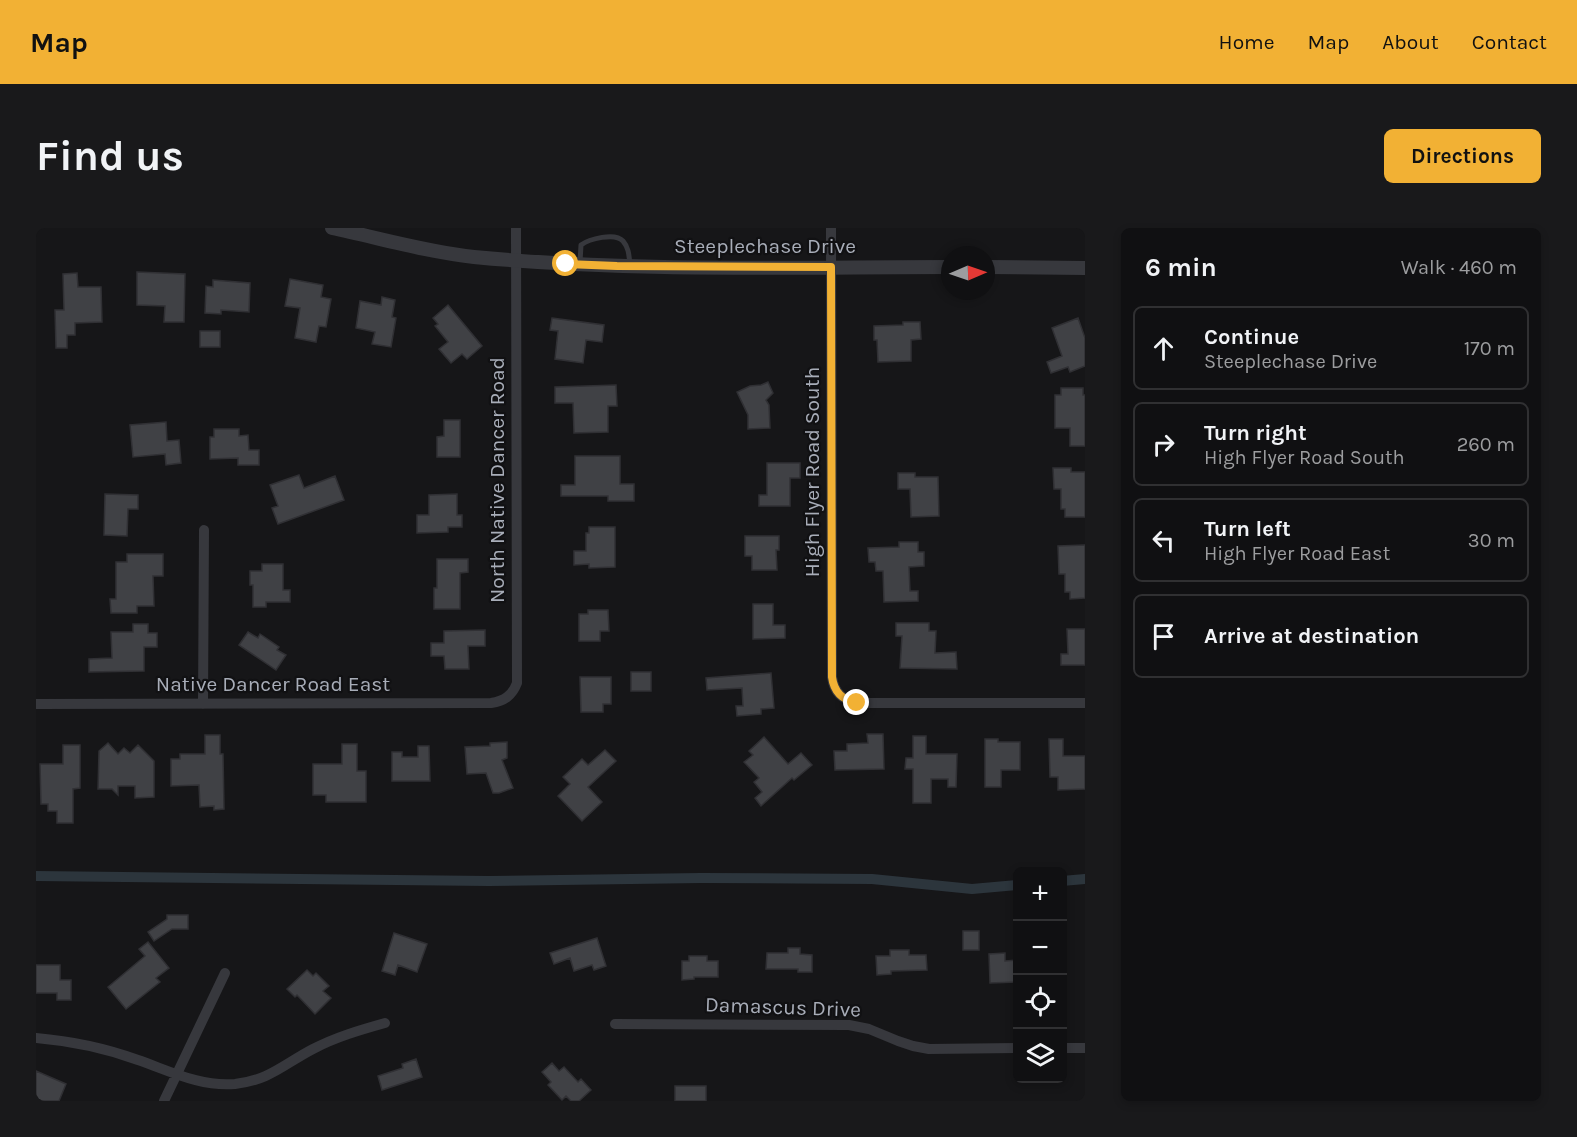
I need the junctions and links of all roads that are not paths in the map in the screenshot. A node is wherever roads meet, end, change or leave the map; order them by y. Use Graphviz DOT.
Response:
graph roads {
  1 [pos="332,228"];
  2 [pos="516,228"];
  3 [pos="831,228"];
  4 [pos="516,260"];
  5 [pos="580,265"];
  6 [pos="630,266"];
  7 [pos="831,267"];
  8 [pos="941,267"];
  9 [pos="995,267"];
  10 [pos="1085,268"];
  11 [pos="204,530"];
  12 [pos="509,697"];
  13 [pos="1085,703"];
  14 [pos="36,704"];
  15 [pos="203,704"];
  16 [pos="225,974"];
  17 [pos="385,1023"];
  18 [pos="615,1024"];
  19 [pos="36,1038"];
  20 [pos="1013,1048"];
  21 [pos="1067,1048"];
  22 [pos="1085,1048"];
  23 [pos="177,1074"];
  24 [pos="164,1101"];
  1 -- 4 [label="street, Steeplechase Drive"];
  2 -- 4 [label="street, North Native Dancer Road"];
  3 -- 7 [label="street, High Flyer Road South"];
  4 -- 5 [label="street, Steeplechase Drive"];
  4 -- 12 [label="street, North Native Dancer Road"];
  5 -- 6 [label="street, Steeplechase Drive"];
  5 -- 6 [label="lane"];
  6 -- 7 [label="street, Steeplechase Drive"];
  7 -- 8 [label="street, Steeplechase Drive"];
  7 -- 13 [label="street, High Flyer Road South"];
  9 -- 10 [label="street"];
  11 -- 15 [label="street"];
  12 -- 15 [label="street, Native Dancer Road East"];
  14 -- 15 [label="street, Native Dancer Road East"];
  16 -- 23 [label="street"];
  17 -- 23 [label="street"];
  18 -- 20 [label="street, Damascus Drive"];
  19 -- 23 [label="street"];
  21 -- 22 [label="street"];
  23 -- 24 [label="street"];
}
